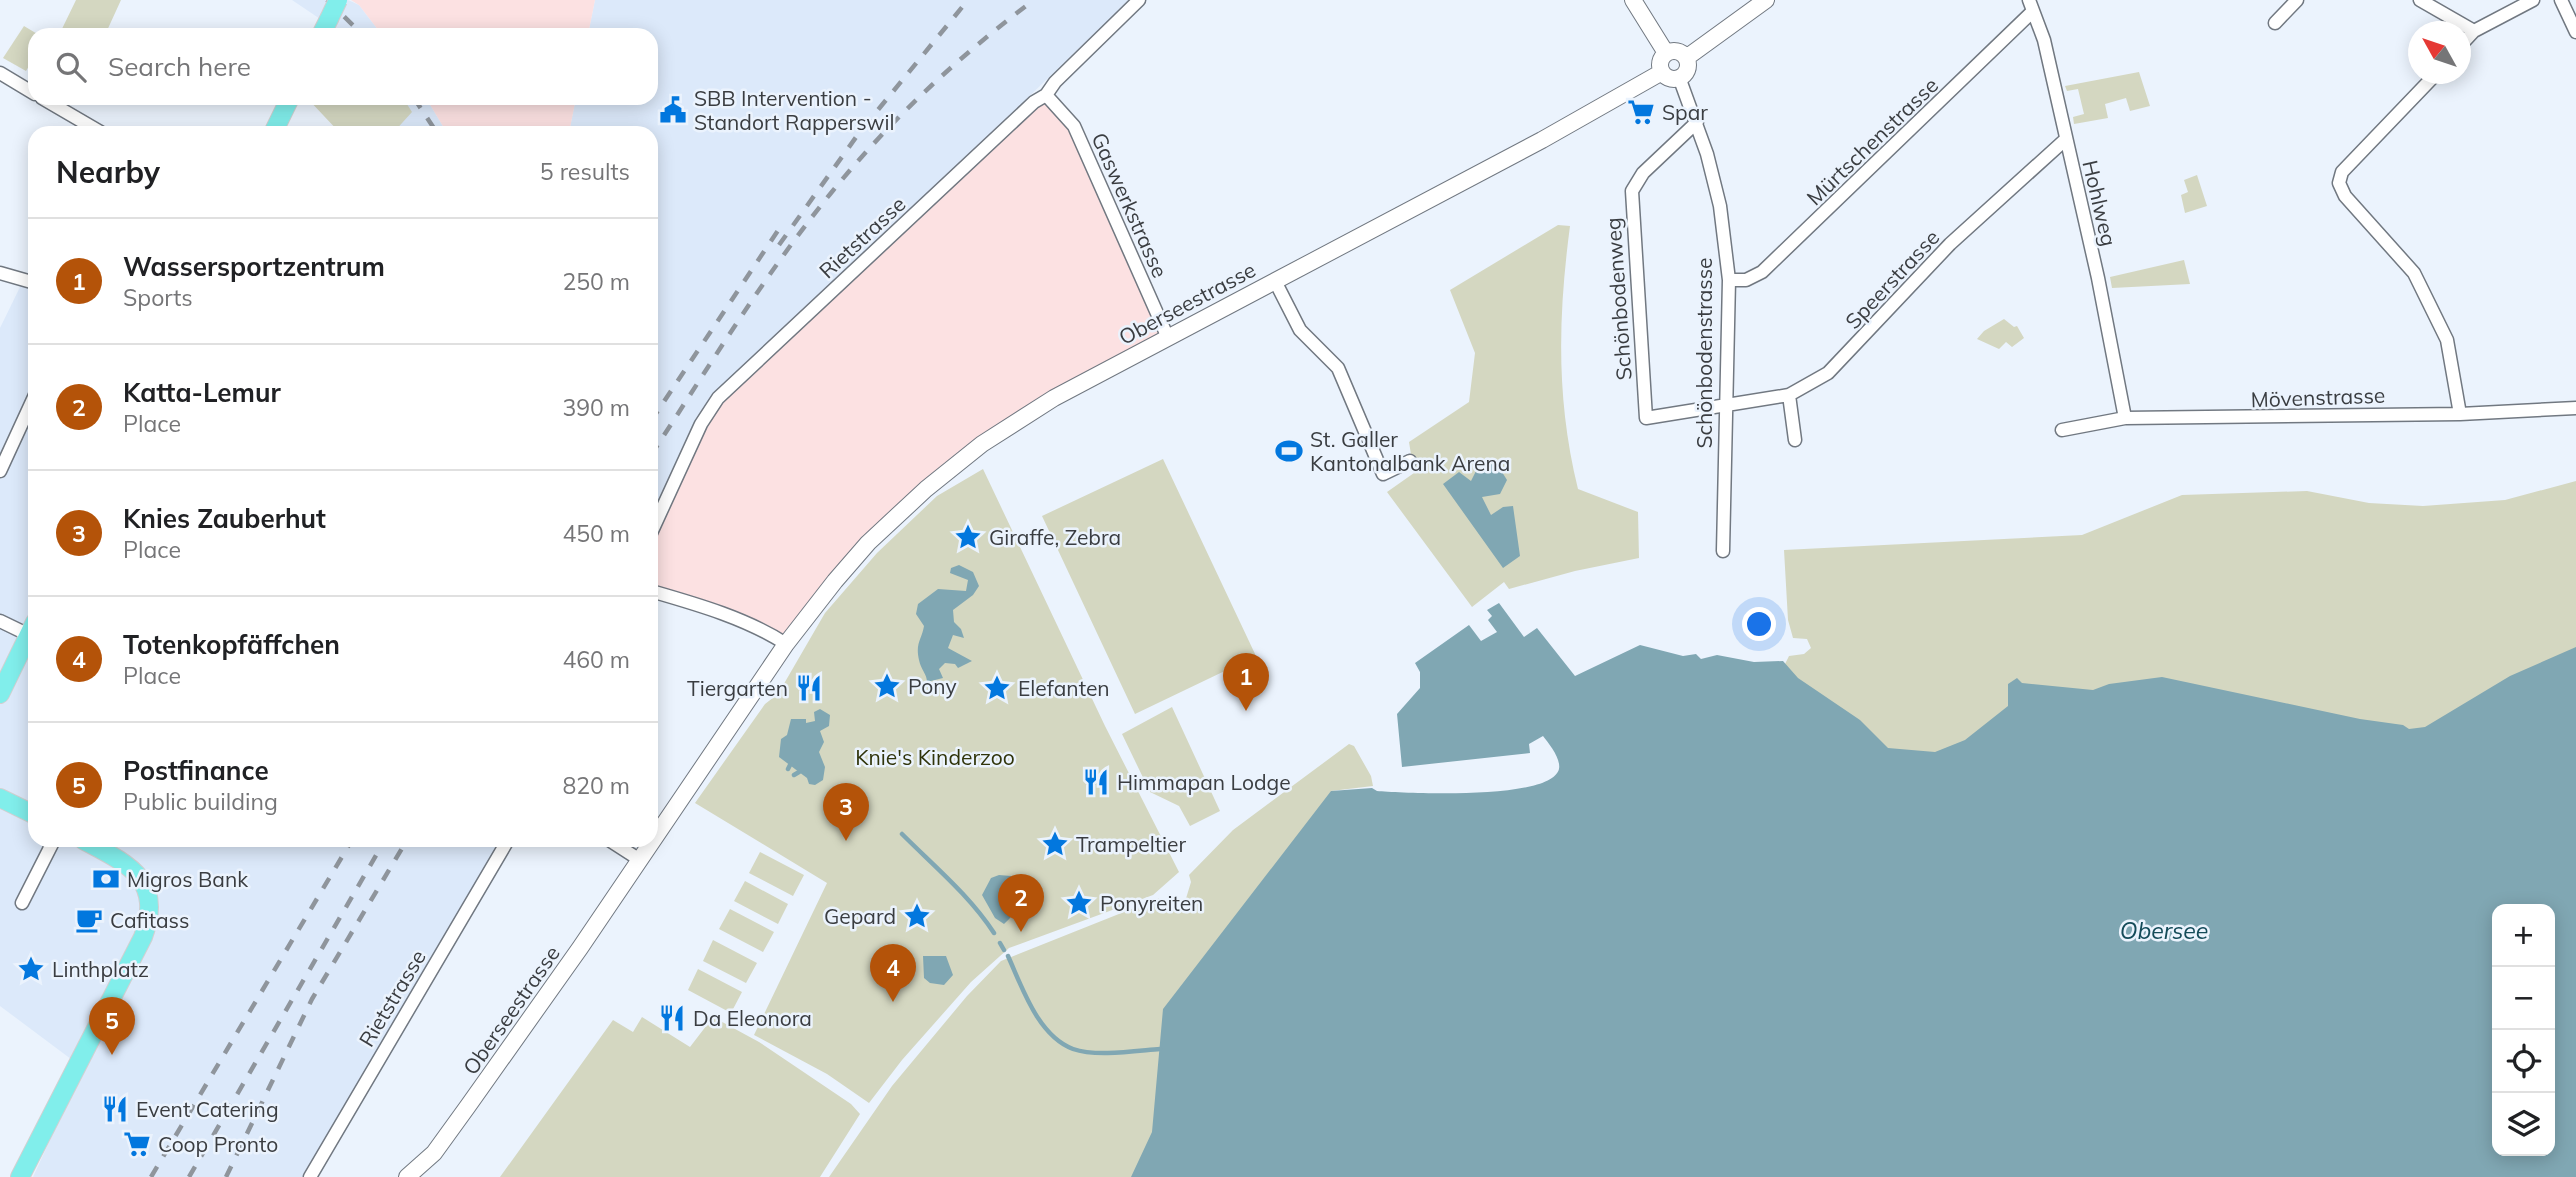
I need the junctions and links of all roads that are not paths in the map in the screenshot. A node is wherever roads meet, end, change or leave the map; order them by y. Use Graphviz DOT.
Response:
graph roads {
  1 [pos="338,0"];
  2 [pos="1139,0"];
  3 [pos="1633,0"];
  4 [pos="1766,0"];
  5 [pos="2297,0"];
  6 [pos="2420,0"];
  7 [pos="2533,0"];
  8 [pos="2561,0"];
  9 [pos="2030,6"];
  10 [pos="2275,23"];
  11 [pos="325,27"];
  12 [pos="2474,31"];
  13 [pos="2576,32"];
  14 [pos="2471,34"];
  15 [pos="1666,53"];
  16 [pos="1686,58"];
  17 [pos="1662,72"];
  18 [pos="0,73"];
  19 [pos="1679,77"];
  20 [pos="2426,84"];
  21 [pos="28,90"];
  22 [pos="1046,95"];
  23 [pos="55,105"];
  24 [pos="287,105"];
  25 [pos="1697,122"];
  26 [pos="91,126"];
  27 [pos="276,126"];
  28 [pos="2066,139"];
  29 [pos="0,273"];
  30 [pos="1729,279"];
  31 [pos="28,281"];
  32 [pos="1275,281"];
  33 [pos="1168,338"];
  34 [pos="1789,395"];
  35 [pos="1725,406"];
  36 [pos="2576,408"];
  37 [pos="28,409"];
  38 [pos="2460,414"];
  39 [pos="2125,418"];
  40 [pos="2062,430"];
  41 [pos="1795,440"];
  42 [pos="1410,461"];
  43 [pos="0,471"];
  44 [pos="658,518"];
  45 [pos="1723,551"];
  46 [pos="658,593"];
  47 [pos="0,621"];
  48 [pos="28,628"];
  49 [pos="28,637"];
  50 [pos="786,644"];
  51 [pos="0,694"];
  52 [pos="0,798"];
  53 [pos="28,812"];
  54 [pos="658,833"];
  55 [pos="50,847"];
  56 [pos="96,847"];
  57 [pos="504,847"];
  58 [pos="620,847"];
  59 [pos="649,847"];
  60 [pos="640,860"];
  61 [pos="22,902"];
  62 [pos="22,1175"];
  63 [pos="310,1177"];
  64 [pos="407,1177"];
  1 -- 11 [label="main road, bridge"];
  2 -- 22 [label="street, Rietstrasse"];
  3 -- 15 [label="street"];
  4 -- 16 [label="street"];
  5 -- 10 [label="street"];
  6 -- 12 [label="street"];
  7 -- 12 [label="street"];
  8 -- 13 [label="street"];
  9 -- 28 [label="street, Hohlweg"];
  9 -- 30 [label="street, Mürtschenstrasse"];
  12 -- 14 [label="street"];
  15 -- 16 [label="street"];
  15 -- 17 [label="street"];
  16 -- 19 [label="street"];
  17 -- 19 [label="street"];
  17 -- 32 [label="street, Oberseestrasse"];
  18 -- 21 [label="street"];
  19 -- 25 [label="street, Schönbodenstrasse"];
  20 -- 38 [label="street"];
  22 -- 33 [label="street, Gaswerkstrasse"];
  22 -- 44 [label="street, Rietstrasse"];
  23 -- 26 [label="street"];
  24 -- 27 [label="main road"];
  25 -- 30 [label="street, Schönbodenstrasse"];
  25 -- 35 [label="street, Schönbodenweg"];
  28 -- 34 [label="street, Speerstrasse"];
  28 -- 39 [label="street, Hohlweg"];
  29 -- 31 [label="street"];
  30 -- 35 [label="street, Schönbodenstrasse"];
  32 -- 33 [label="street, Oberseestrasse"];
  32 -- 42 [label="street"];
  33 -- 50 [label="street, Oberseestrasse"];
  34 -- 35 [label="street, Speerstrasse"];
  34 -- 41 [label="street"];
  35 -- 45 [label="street, Schönbodenstrasse"];
  36 -- 38 [label="street, Mövenstrasse"];
  37 -- 43 [label="street"];
  38 -- 39 [label="street, Mövenstrasse"];
  39 -- 40 [label="street, Mövenstrasse"];
  46 -- 50 [label="street"];
  47 -- 48 [label="street"];
  49 -- 51 [label="main road"];
  50 -- 54 [label="street, Oberseestrasse"];
  52 -- 53 [label="main road"];
  55 -- 61 [label="street"];
  56 -- 62 [label="main road"];
  57 -- 63 [label="street, Rietstrasse"];
  58 -- 60 [label="street"];
  59 -- 60 [label="street, Oberseestrasse"];
  60 -- 64 [label="street, Oberseestrasse"];
}
